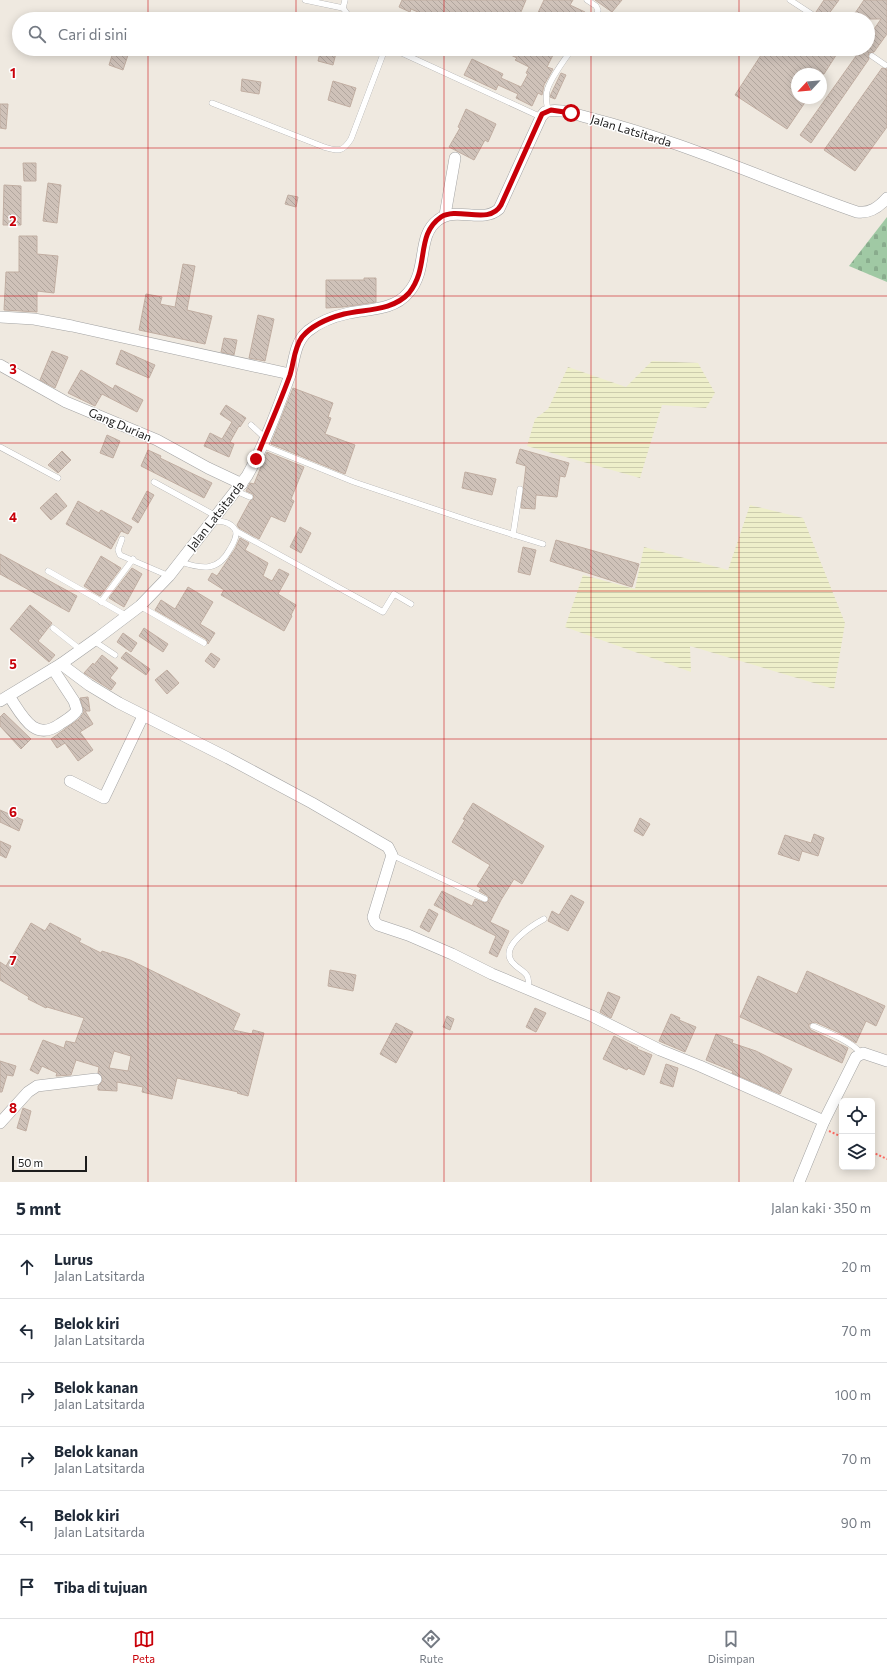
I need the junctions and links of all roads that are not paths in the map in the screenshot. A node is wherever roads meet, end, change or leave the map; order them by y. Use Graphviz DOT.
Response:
graph roads {
  1 [pos="305,0"];
  2 [pos="345,0"];
  3 [pos="587,0"];
  4 [pos="790,0"];
  5 [pos="343,8"];
  6 [pos="346,12"];
  7 [pos="598,12"];
  8 [pos="808,12"];
  9 [pos="382,56"];
  10 [pos="409,56"];
  11 [pos="568,56"];
  12 [pos="872,56"];
  13 [pos="885,65"];
  14 [pos="212,103"];
  15 [pos="545,114"];
  16 [pos="455,158"];
  17 [pos="887,198"];
  18 [pos="882,210"];
  19 [pos="445,215"];
  20 [pos="0,317"];
  21 [pos="0,365"];
  22 [pos="290,374"];
  23 [pos="250,425"];
  24 [pos="263,441"];
  25 [pos="0,447"];
  26 [pos="58,478"];
  27 [pos="154,482"];
  28 [pos="239,487"];
  29 [pos="520,489"];
  30 [pos="250,497"];
  31 [pos="214,518"];
  32 [pos="236,531"];
  33 [pos="513,535"];
  34 [pos="122,539"];
  35 [pos="543,544"];
  36 [pos="133,559"];
  37 [pos="181,562"];
  38 [pos="48,571"];
  39 [pos="169,576"];
  40 [pos="101,602"];
  41 [pos="411,604"];
  42 [pos="140,606"];
  43 [pos="128,616"];
  44 [pos="53,628"];
  45 [pos="94,641"];
  46 [pos="204,643"];
  47 [pos="81,650"];
  48 [pos="115,655"];
  49 [pos="57,666"];
  50 [pos="4,699"];
  51 [pos="143,716"];
  52 [pos="70,781"];
  53 [pos="392,855"];
  54 [pos="485,899"];
  55 [pos="544,919"];
  56 [pos="528,989"];
  57 [pos="813,1026"];
  58 [pos="861,1053"];
  59 [pos="887,1061"];
  60 [pos="96,1079"];
  61 [pos="824,1120"];
  62 [pos="0,1123"];
  63 [pos="799,1182"];
  1 -- 5 [label="lane"];
  2 -- 5 [label="lane"];
  3 -- 7 [label="lane"];
  4 -- 8 [label="lane"];
  5 -- 6 [label="lane"];
  9 -- 14 [label="lane"];
  10 -- 15 [label="lane"];
  11 -- 15 [label="lane"];
  12 -- 13 [label="lane"];
  15 -- 18 [label="street, Jalan Latsitarda"];
  15 -- 19 [label="street"];
  16 -- 19 [label="street"];
  17 -- 18 [label="street, Jalan Latsitarda"];
  19 -- 22 [label="street, Jalan Latsitarda"];
  20 -- 22 [label="street"];
  21 -- 28 [label="street, Gang Durian"];
  22 -- 24 [label="street, Jalan Latsitarda"];
  23 -- 24 [label="lane"];
  24 -- 28 [label="street, Jalan Latsitarda"];
  24 -- 33 [label="lane"];
  25 -- 26 [label="lane"];
  27 -- 31 [label="lane"];
  28 -- 30 [label="lane"];
  28 -- 31 [label="street, Jalan Latsitarda"];
  29 -- 33 [label="lane"];
  31 -- 32 [label="lane"];
  31 -- 37 [label="street, Jalan Latsitarda"];
  32 -- 37 [label="lane"];
  32 -- 41 [label="lane"];
  33 -- 35 [label="lane"];
  34 -- 36 [label="lane"];
  36 -- 39 [label="lane"];
  36 -- 40 [label="lane"];
  37 -- 39 [label="street, Jalan Latsitarda"];
  38 -- 40 [label="lane"];
  39 -- 42 [label="street, Jalan Latsitarda"];
  40 -- 43 [label="lane"];
  42 -- 43 [label="street, Jalan Latsitarda"];
  42 -- 46 [label="lane"];
  43 -- 45 [label="street, Jalan Latsitarda"];
  44 -- 47 [label="lane"];
  45 -- 47 [label="street, Jalan Latsitarda"];
  45 -- 48 [label="lane"];
  47 -- 49 [label="street, Jalan Latsitarda"];
  49 -- 50 [label="street, Jalan Latsitarda"];
  49 -- 50 [label="street"];
  49 -- 51 [label="street"];
  51 -- 52 [label="street"];
  51 -- 53 [label="street"];
  53 -- 54 [label="lane"];
  53 -- 56 [label="street"];
  55 -- 56 [label="lane"];
  56 -- 61 [label="street"];
  57 -- 58 [label="lane"];
  58 -- 59 [label="street"];
  58 -- 61 [label="street"];
  60 -- 62 [label="street"];
  61 -- 63 [label="street"];
}
